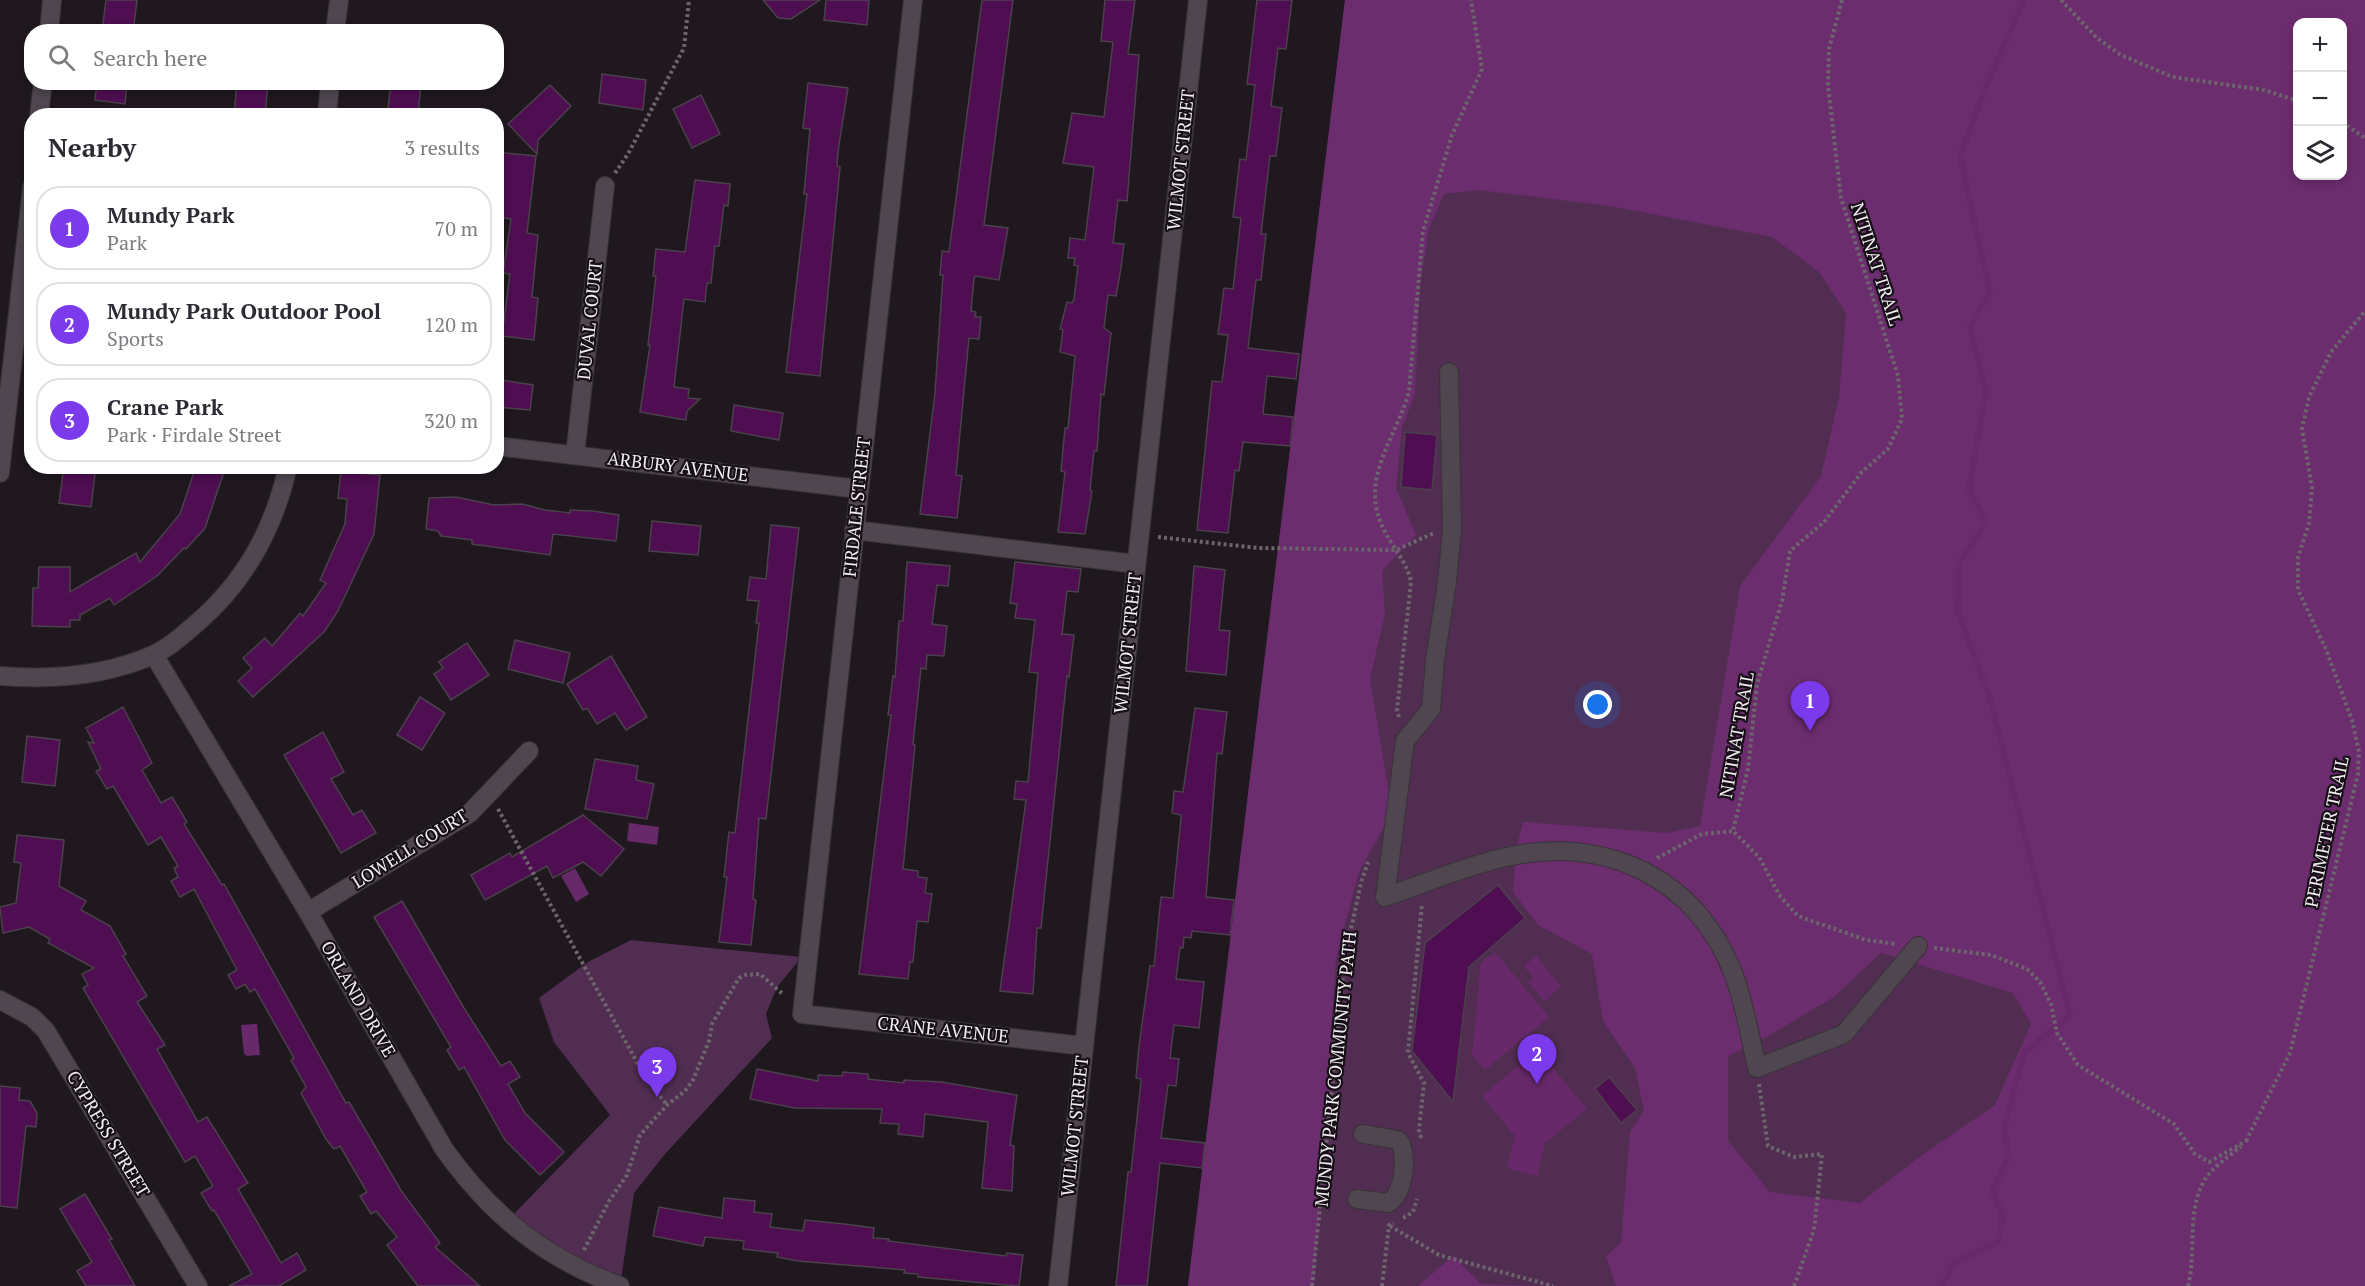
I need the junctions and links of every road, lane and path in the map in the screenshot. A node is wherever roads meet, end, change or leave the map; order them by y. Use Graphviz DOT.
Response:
graph roads {
  1 [pos="52,0"];
  2 [pos="339,0"];
  3 [pos="689,0"];
  4 [pos="913,0"];
  5 [pos="1198,0"];
  6 [pos="1471,0"];
  7 [pos="1842,0"];
  8 [pos="2061,0"];
  9 [pos="50,24"];
  10 [pos="337,24"];
  11 [pos="42,90"];
  12 [pos="329,90"];
  13 [pos="2293,99"];
  14 [pos="40,108"];
  15 [pos="328,108"];
  16 [pos="2347,125"];
  17 [pos="2365,138"];
  18 [pos="605,186"];
  19 [pos="24,245"];
  20 [pos="2365,311"];
  21 [pos="1449,372"];
  22 [pos="4,390"];
  23 [pos="504,447"];
  24 [pos="575,455"];
  25 [pos="0,473"];
  26 [pos="286,474"];
  27 [pos="859,489"];
  28 [pos="855,530"];
  29 [pos="1452,530"];
  30 [pos="1150,536"];
  31 [pos="1396,550"];
  32 [pos="1136,564"];
  33 [pos="154,654"];
  34 [pos="0,676"];
  35 [pos="1405,741"];
  36 [pos="529,751"];
  37 [pos="490,794"];
  38 [pos="1734,831"];
  39 [pos="1371,851"];
  40 [pos="1638,868"];
  41 [pos="1422,895"];
  42 [pos="308,912"];
  43 [pos="1918,946"];
  44 [pos="0,1000"];
  45 [pos="802,1014"];
  46 [pos="1084,1046"];
  47 [pos="1757,1068"];
  48 [pos="667,1105"];
  49 [pos="1363,1134"];
  50 [pos="2248,1140"];
  51 [pos="1423,1145"];
  52 [pos="1418,1192"];
  53 [pos="1357,1199"];
  54 [pos="1389,1226"];
  55 [pos="575,1267"];
  56 [pos="198,1286"];
  57 [pos="620,1286"];
  58 [pos="1058,1286"];
  59 [pos="1312,1286"];
  60 [pos="1382,1286"];
  61 [pos="1553,1286"];
  62 [pos="1794,1286"];
  63 [pos="2188,1286"];
  1 -- 9 [label="street"];
  2 -- 10 [label="street"];
  3 -- 18 [label="path"];
  4 -- 27 [label="street, FIRDALE STREET"];
  5 -- 32 [label="street, WILMOT STREET"];
  6 -- 31 [label="path"];
  7 -- 38 [label="path, NITINAT TRAIL"];
  8 -- 13 [label="path"];
  11 -- 14 [label="street"];
  12 -- 15 [label="street"];
  16 -- 17 [label="path"];
  18 -- 24 [label="street, DUVAL COURT"];
  19 -- 22 [label="street"];
  20 -- 50 [label="path, PERIMETER TRAIL"];
  21 -- 29 [label="street"];
  22 -- 25 [label="street"];
  23 -- 24 [label="street, ARBURY AVENUE"];
  24 -- 27 [label="street, ARBURY AVENUE"];
  26 -- 33 [label="street"];
  27 -- 28 [label="street, FIRDALE STREET"];
  28 -- 32 [label="street"];
  28 -- 45 [label="street, FIRDALE STREET"];
  29 -- 31 [label="path"];
  29 -- 35 [label="street"];
  30 -- 31 [label="path"];
  31 -- 35 [label="path"];
  32 -- 46 [label="street, WILMOT STREET"];
  33 -- 34 [label="street"];
  33 -- 42 [label="street, ORLAND DRIVE"];
  35 -- 40 [label="street"];
  36 -- 37 [label="street, LOWELL COURT"];
  37 -- 42 [label="street, LOWELL COURT"];
  37 -- 48 [label="path"];
  38 -- 40 [label="path"];
  38 -- 43 [label="path"];
  39 -- 59 [label="path, MUNDY PARK COMMUNITY PATH"];
  40 -- 47 [label="street"];
  41 -- 51 [label="path"];
  42 -- 55 [label="street, ORLAND DRIVE"];
  43 -- 47 [label="street"];
  43 -- 50 [label="path"];
  44 -- 56 [label="street, CYPRESS STREET"];
  45 -- 46 [label="street, CRANE AVENUE"];
  45 -- 48 [label="path"];
  46 -- 58 [label="street, WILMOT STREET"];
  47 -- 62 [label="path"];
  48 -- 55 [label="path"];
  49 -- 53 [label="street"];
  50 -- 63 [label="path, PERIMETER TRAIL"];
  52 -- 54 [label="path"];
  54 -- 60 [label="path"];
  54 -- 61 [label="path"];
  55 -- 57 [label="street, ORLAND DRIVE"];
}
